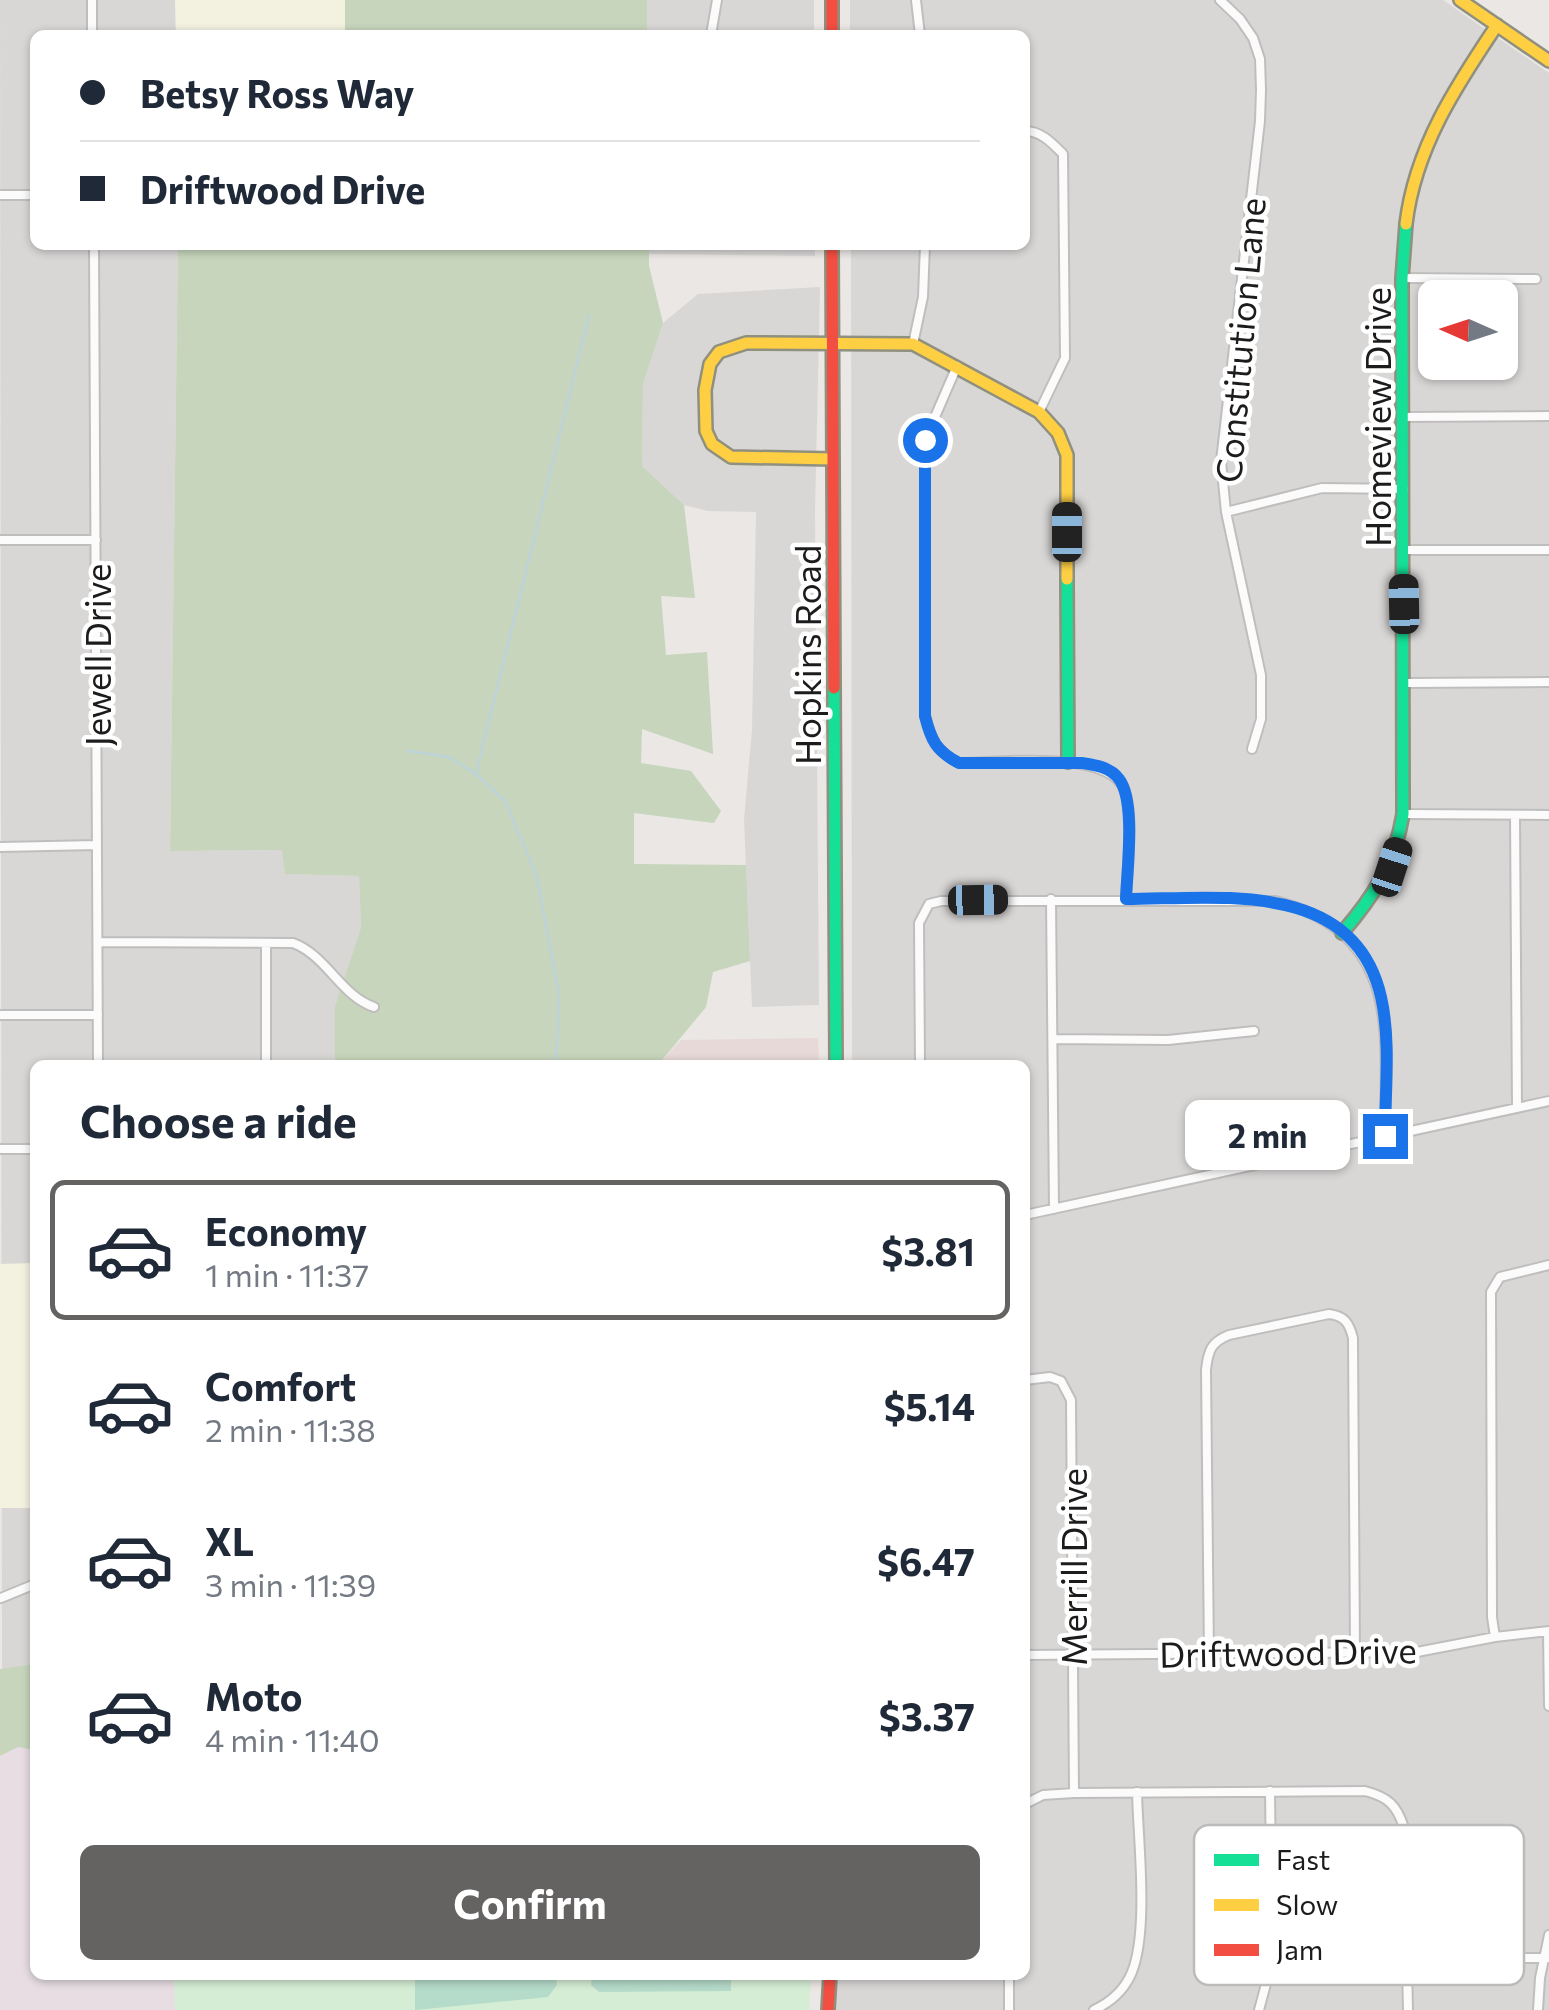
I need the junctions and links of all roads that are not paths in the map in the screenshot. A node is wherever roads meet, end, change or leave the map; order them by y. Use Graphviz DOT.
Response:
graph roads {
  1 [pos="92,0"];
  2 [pos="717,0"];
  3 [pos="832,0"];
  4 [pos="916,0"];
  5 [pos="1220,0"];
  6 [pos="1460,0"];
  7 [pos="1497,25"];
  8 [pos="92,30"];
  9 [pos="712,30"];
  10 [pos="832,30"];
  11 [pos="919,30"];
  12 [pos="1549,61"];
  13 [pos="1030,130"];
  14 [pos="0,195"];
  15 [pos="30,195"];
  16 [pos="94,250"];
  17 [pos="832,250"];
  18 [pos="925,250"];
  19 [pos="1402,278"];
  20 [pos="1536,279"];
  21 [pos="832,343"];
  22 [pos="913,344"];
  23 [pos="957,366"];
  24 [pos="1039,412"];
  25 [pos="1549,416"];
  26 [pos="1402,417"];
  27 [pos="832,459"];
  28 [pos="1404,488"];
  29 [pos="1226,512"];
  30 [pos="0,540"];
  31 [pos="96,540"];
  32 [pos="1404,550"];
  33 [pos="1549,550"];
  34 [pos="1549,682"];
  35 [pos="1405,683"];
  36 [pos="1252,749"];
  37 [pos="1068,762"];
  38 [pos="1404,814"];
  39 [pos="1515,815"];
  40 [pos="1549,815"];
  41 [pos="97,845"];
  42 [pos="0,847"];
  43 [pos="1051,899"];
  44 [pos="1126,899"];
  45 [pos="1342,934"];
  46 [pos="98,942"];
  47 [pos="266,944"];
  48 [pos="374,1007"];
  49 [pos="0,1015"];
  50 [pos="98,1015"];
  51 [pos="1254,1031"];
  52 [pos="1052,1040"];
  53 [pos="98,1060"];
  54 [pos="266,1060"];
  55 [pos="836,1060"];
  56 [pos="920,1060"];
  57 [pos="1549,1101"];
  58 [pos="1517,1108"];
  59 [pos="1385,1136"];
  60 [pos="0,1148"];
  61 [pos="30,1148"];
  62 [pos="1054,1209"];
  63 [pos="1030,1214"];
  64 [pos="1549,1264"];
  65 [pos="1030,1379"];
  66 [pos="30,1586"];
  67 [pos="1,1598"];
  68 [pos="1548,1631"];
  69 [pos="1495,1636"];
  70 [pos="1072,1654"];
  71 [pos="1210,1654"];
  72 [pos="1355,1654"];
  73 [pos="1030,1655"];
  74 [pos="1549,1706"];
  75 [pos="1270,1791"];
  76 [pos="1137,1792"];
  77 [pos="1074,1793"];
  78 [pos="1030,1802"];
  79 [pos="1270,1825"];
  80 [pos="1401,1825"];
  81 [pos="1549,1936"];
  82 [pos="1547,1958"];
  83 [pos="830,1980"];
  84 [pos="1008,1980"];
  85 [pos="1266,1985"];
  86 [pos="828,2010"];
  87 [pos="1009,2010"];
  88 [pos="1094,2010"];
  89 [pos="1259,2010"];
  90 [pos="1538,2010"];
  1 -- 8 [label="street"];
  2 -- 9 [label="street"];
  3 -- 10 [label="street"];
  4 -- 11 [label="street"];
  5 -- 29 [label="street, Constitution Lane"];
  6 -- 7 [label="street"];
  7 -- 12 [label="street"];
  7 -- 19 [label="street, Homeview Drive"];
  13 -- 24 [label="street"];
  14 -- 15 [label="street"];
  16 -- 31 [label="street, Jewell Drive"];
  17 -- 21 [label="street, Hopkins Road"];
  18 -- 22 [label="street"];
  19 -- 20 [label="street"];
  19 -- 26 [label="street, Homeview Drive"];
  21 -- 22 [label="street"];
  21 -- 27 [label="street, Hopkins Road"];
  21 -- 27 [label="street"];
  22 -- 23 [label="street"];
  23 -- 24 [label="street"];
  23 -- 37 [label="street"];
  24 -- 37 [label="street"];
  25 -- 26 [label="street"];
  26 -- 28 [label="street, Homeview Drive"];
  27 -- 55 [label="street, Hopkins Road"];
  28 -- 29 [label="street"];
  28 -- 32 [label="street, Homeview Drive"];
  29 -- 36 [label="street, Constitution Lane"];
  30 -- 31 [label="street"];
  31 -- 41 [label="street, Jewell Drive"];
  32 -- 33 [label="street"];
  32 -- 35 [label="street, Homeview Drive"];
  34 -- 35 [label="street"];
  35 -- 38 [label="street, Homeview Drive"];
  37 -- 44 [label="street"];
  38 -- 39 [label="street"];
  38 -- 45 [label="street, Homeview Drive"];
  39 -- 40 [label="street"];
  39 -- 58 [label="street"];
  41 -- 42 [label="street"];
  41 -- 46 [label="street, Jewell Drive"];
  43 -- 44 [label="street"];
  43 -- 52 [label="street"];
  43 -- 56 [label="street"];
  44 -- 45 [label="street"];
  45 -- 59 [label="street"];
  46 -- 47 [label="street"];
  46 -- 50 [label="street, Jewell Drive"];
  47 -- 48 [label="street"];
  47 -- 54 [label="street"];
  49 -- 50 [label="street"];
  50 -- 53 [label="street, Jewell Drive"];
  51 -- 52 [label="street"];
  52 -- 62 [label="street"];
  57 -- 58 [label="street"];
  58 -- 59 [label="street"];
  59 -- 62 [label="street"];
  60 -- 61 [label="street"];
  62 -- 63 [label="street"];
  64 -- 69 [label="street"];
  65 -- 70 [label="street, Merrill Drive"];
  66 -- 67 [label="street"];
  68 -- 69 [label="street, Driftwood Drive"];
  68 -- 74 [label="street"];
  69 -- 72 [label="street, Driftwood Drive"];
  70 -- 71 [label="street, Driftwood Drive"];
  70 -- 73 [label="street, Driftwood Drive"];
  70 -- 77 [label="street, Merrill Drive"];
  71 -- 72 [label="street, Driftwood Drive"];
  71 -- 72 [label="street"];
  75 -- 76 [label="street"];
  75 -- 79 [label="street"];
  75 -- 80 [label="street"];
  76 -- 77 [label="street"];
  76 -- 88 [label="street"];
  77 -- 78 [label="street"];
  81 -- 82 [label="street"];
  82 -- 90 [label="street"];
  83 -- 86 [label="street"];
  84 -- 87 [label="street"];
  85 -- 89 [label="street"];
}
